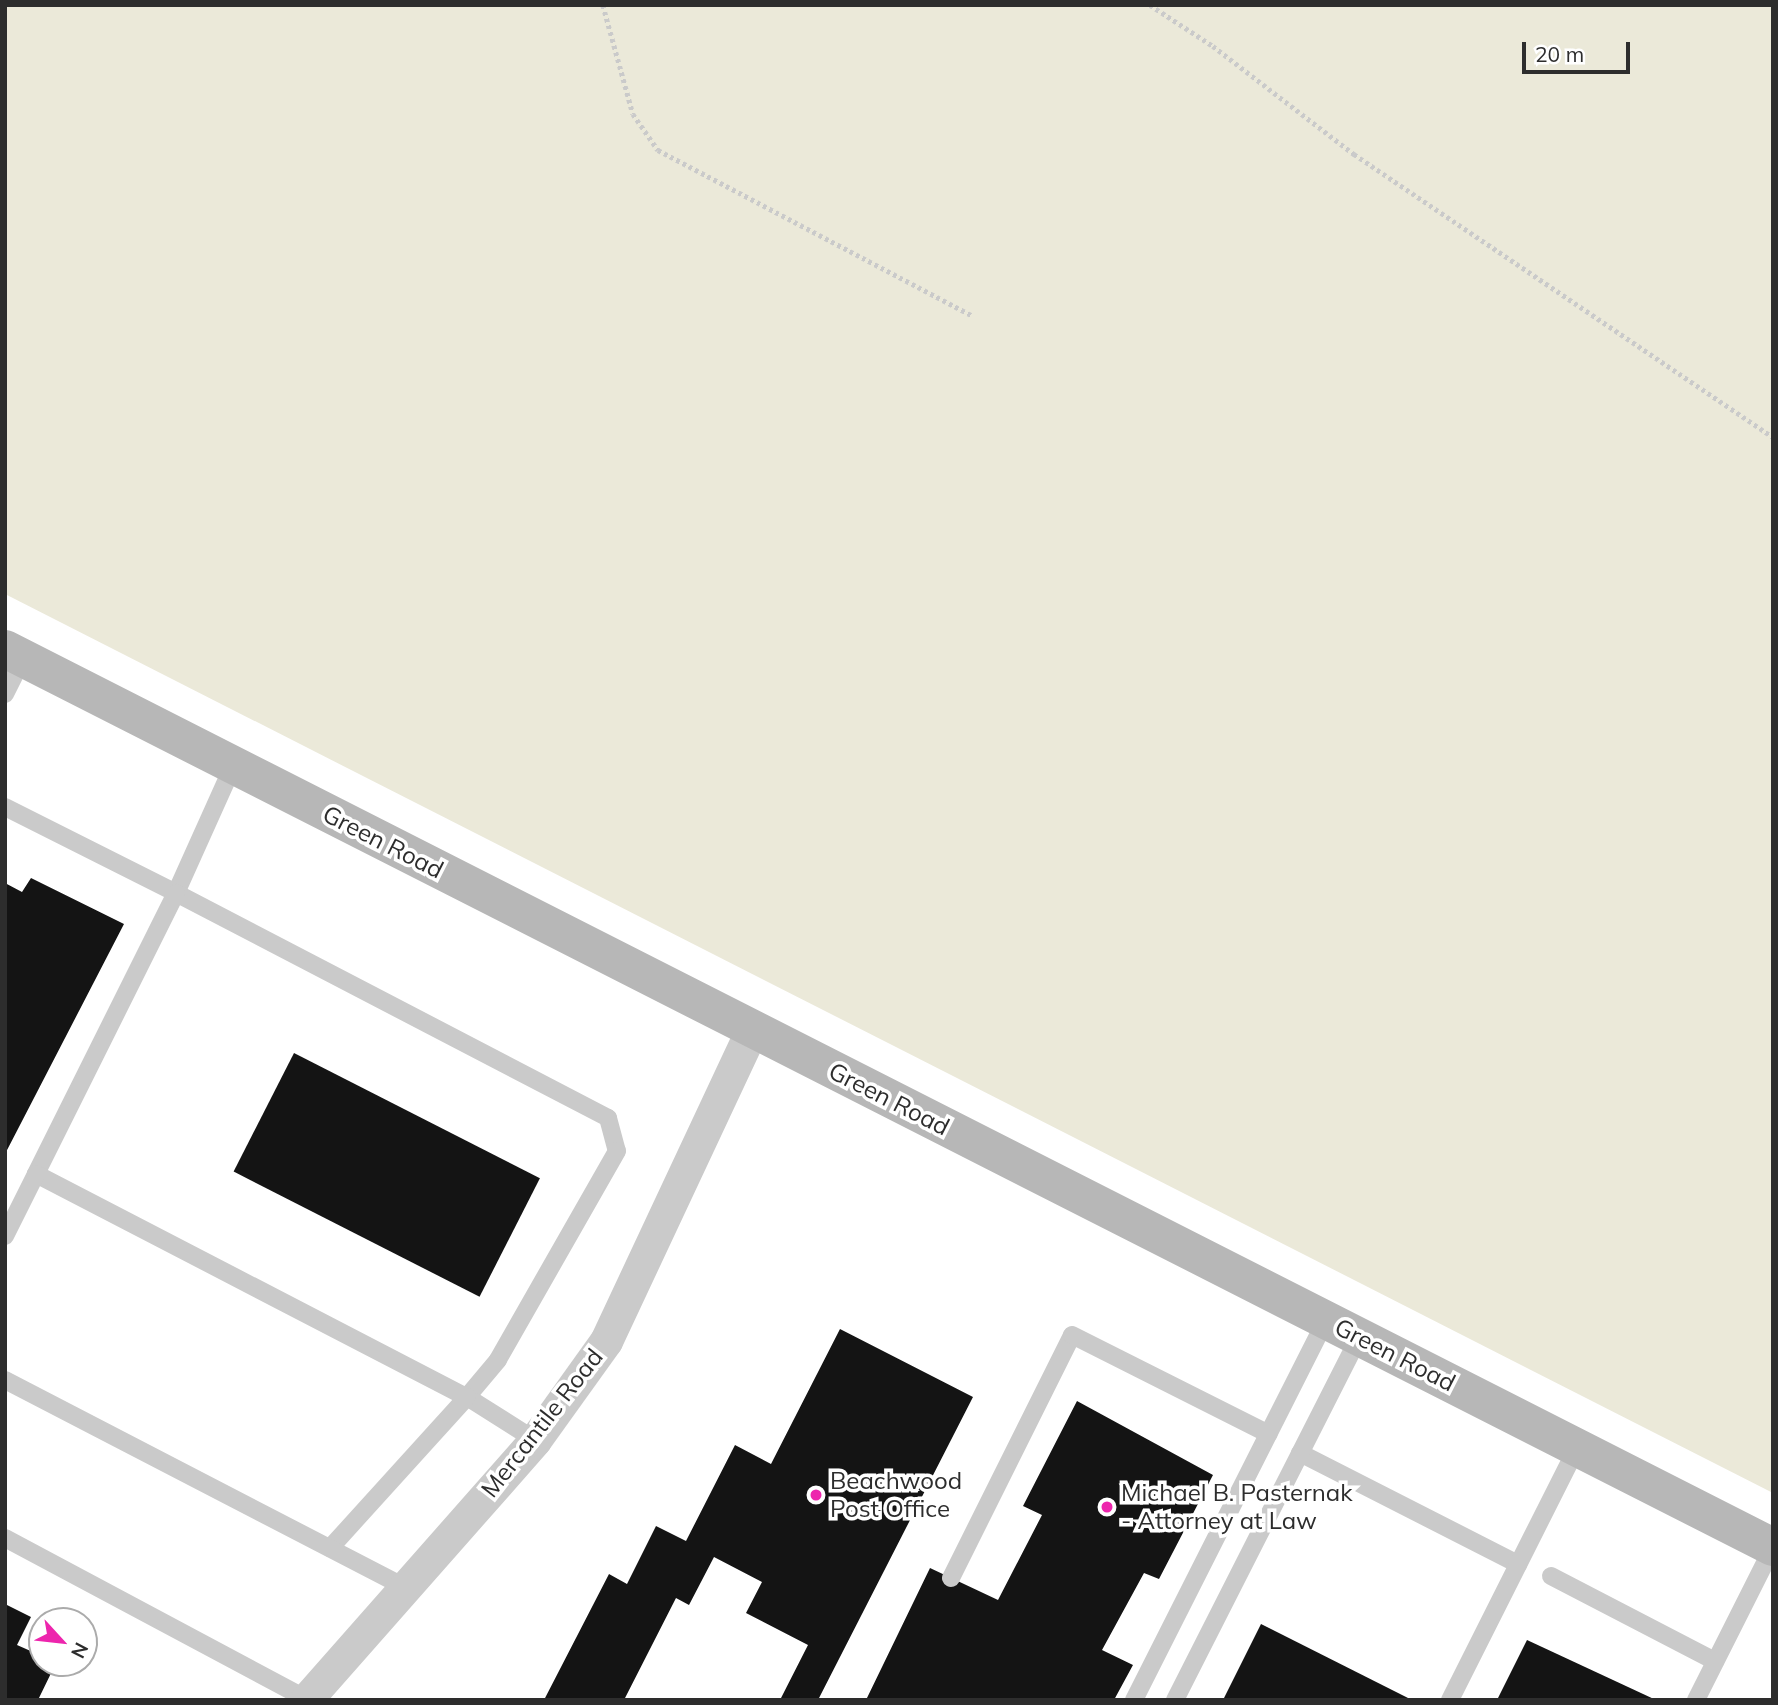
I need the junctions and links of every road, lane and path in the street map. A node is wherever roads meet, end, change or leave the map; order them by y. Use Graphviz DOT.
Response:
graph roads {
  1 [pos="603,5"];
  2 [pos="1150,5"];
  3 [pos="971,315"];
  4 [pos="1773,437"];
  5 [pos="14,654"];
  6 [pos="5,694"];
  7 [pos="233,766"];
  8 [pos="5,807"];
  9 [pos="176,893"];
  10 [pos="752,1029"];
  11 [pos="36,1174"];
  12 [pos="5,1236"];
  13 [pos="1343,1328"];
  14 [pos="5,1380"];
  15 [pos="467,1397"];
  16 [pos="1269,1434"];
  17 [pos="535,1440"];
  18 [pos="1577,1447"];
  19 [pos="1300,1453"];
  20 [pos="5,1538"];
  21 [pos="330,1548"];
  22 [pos="1773,1548"];
  23 [pos="1518,1564"];
  24 [pos="1551,1576"];
  25 [pos="951,1578"];
  26 [pos="405,1587"];
  27 [pos="1715,1661"];
  28 [pos="307,1699"];
  29 [pos="1134,1700"];
  30 [pos="1175,1700"];
  31 [pos="1450,1700"];
  32 [pos="1696,1700"];
  1 -- 3 [label="path"];
  2 -- 4 [label="path"];
  5 -- 6 [label="lane"];
  5 -- 7 [label="main road, Green Road"];
  7 -- 9 [label="lane"];
  7 -- 10 [label="main road, Green Road"];
  8 -- 9 [label="lane"];
  9 -- 11 [label="lane"];
  9 -- 15 [label="lane"];
  10 -- 13 [label="main road, Green Road"];
  10 -- 17 [label="street, Mercantile Road"];
  11 -- 12 [label="lane"];
  11 -- 15 [label="lane"];
  13 -- 16 [label="lane"];
  13 -- 18 [label="main road, Green Road"];
  13 -- 19 [label="lane"];
  14 -- 21 [label="lane"];
  15 -- 17 [label="lane"];
  15 -- 21 [label="lane"];
  16 -- 25 [label="lane"];
  16 -- 29 [label="lane"];
  17 -- 26 [label="street, Mercantile Road"];
  18 -- 22 [label="main road, Green Road"];
  18 -- 23 [label="lane"];
  19 -- 23 [label="lane"];
  19 -- 30 [label="lane"];
  20 -- 28 [label="lane"];
  21 -- 26 [label="lane"];
  22 -- 27 [label="lane"];
  23 -- 31 [label="lane"];
  24 -- 27 [label="lane"];
  26 -- 28 [label="street, Mercantile Road"];
  27 -- 32 [label="lane"];
}
